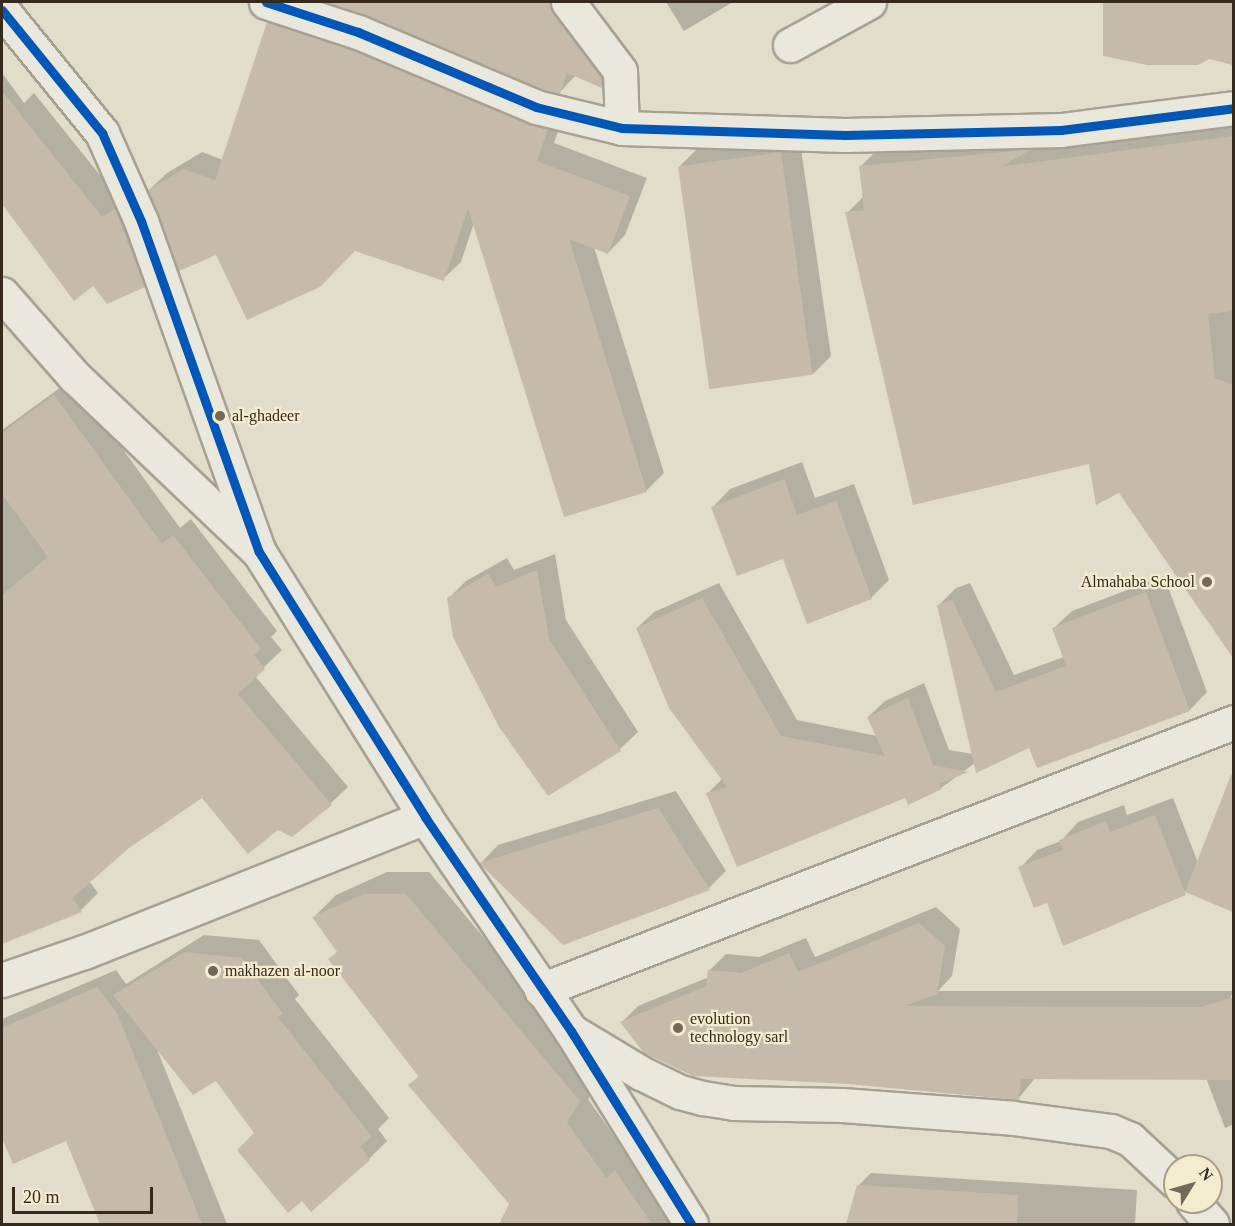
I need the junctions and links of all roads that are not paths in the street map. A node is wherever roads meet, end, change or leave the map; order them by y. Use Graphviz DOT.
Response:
graph roads {
  1 [pos="266,2"];
  2 [pos="568,2"];
  3 [pos="869,2"];
  4 [pos="2,10"];
  5 [pos="790,45"];
  6 [pos="1233,108"];
  7 [pos="622,128"];
  8 [pos="2,294"];
  9 [pos="259,552"];
  10 [pos="1233,722"];
  11 [pos="425,817"];
  12 [pos="2,980"];
  13 [pos="541,990"];
  14 [pos="571,1031"];
  15 [pos="1163,1170"];
  16 [pos="691,1224"];
  1 -- 7 [label="street"];
  2 -- 7 [label="street"];
  3 -- 5 [label="street"];
  4 -- 9 [label="street"];
  6 -- 7 [label="street"];
  8 -- 9 [label="street"];
  9 -- 11 [label="street"];
  10 -- 13 [label="street"];
  11 -- 12 [label="street"];
  11 -- 13 [label="street"];
  13 -- 14 [label="street"];
  14 -- 15 [label="street"];
  14 -- 16 [label="street"];
}
